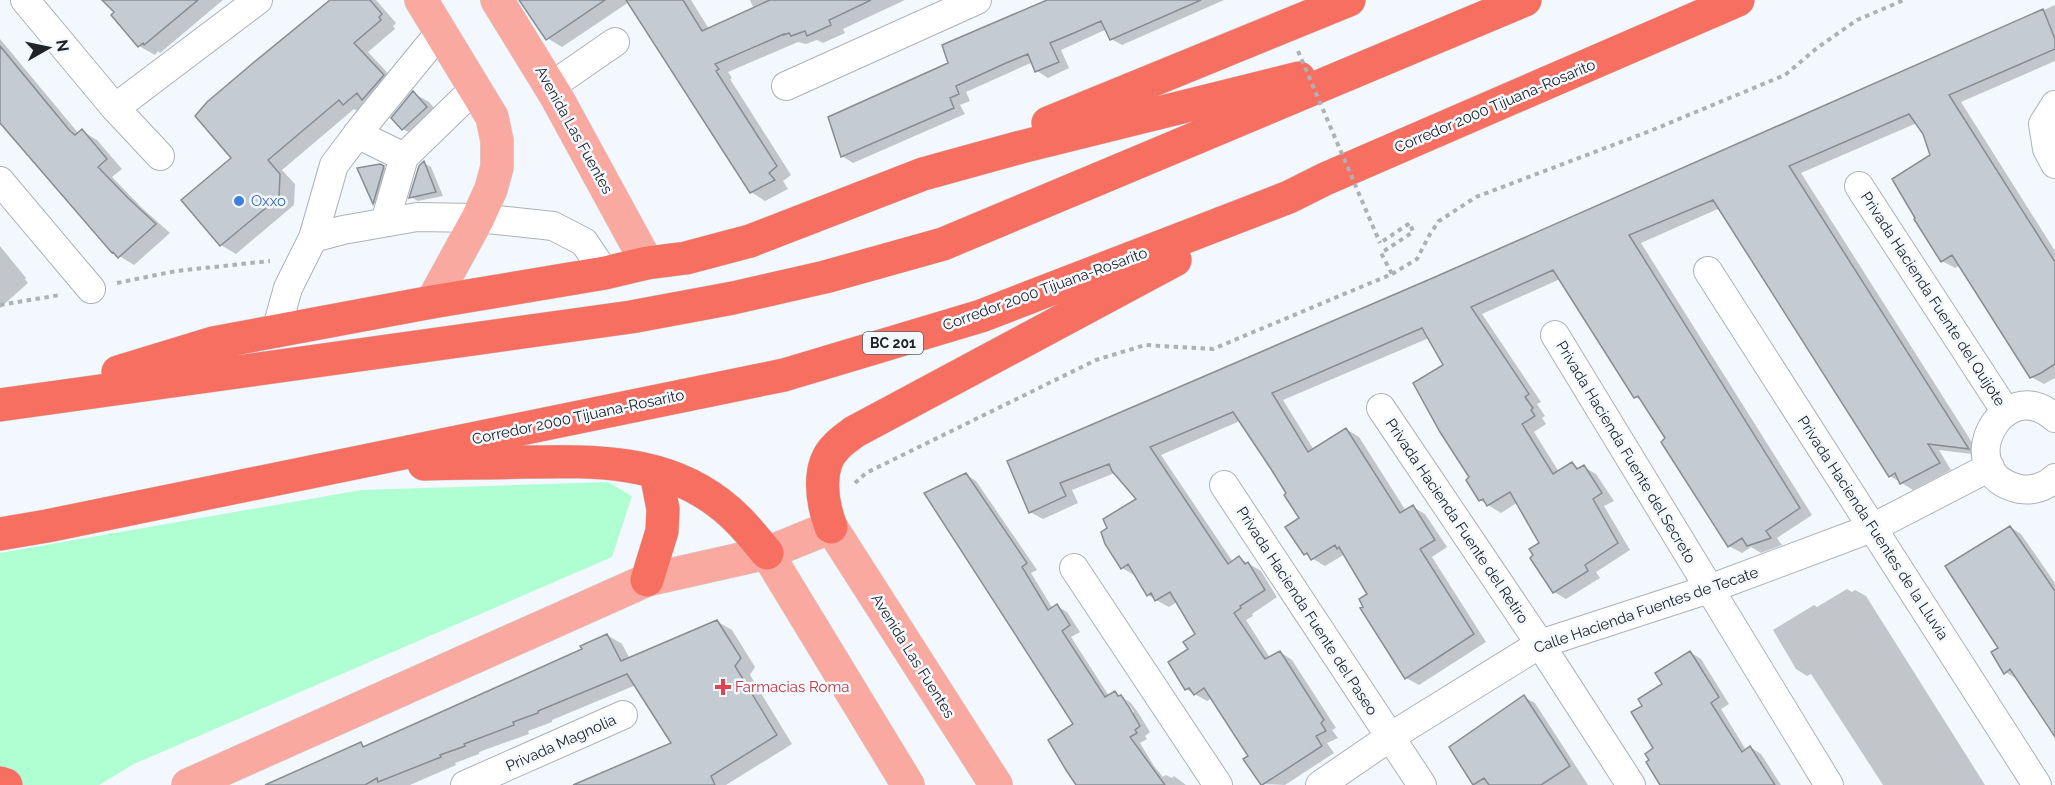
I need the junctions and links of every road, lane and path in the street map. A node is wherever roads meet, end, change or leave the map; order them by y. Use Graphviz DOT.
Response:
graph roads {
  1 [pos="25,0"];
  2 [pos="258,0"];
  3 [pos="422,0"];
  4 [pos="497,0"];
  5 [pos="977,0"];
  6 [pos="1349,0"];
  7 [pos="1525,0"];
  8 [pos="1738,0"];
  9 [pos="1904,0"];
  10 [pos="441,31"];
  11 [pos="615,42"];
  12 [pos="1409,50"];
  13 [pos="1298,51"];
  14 [pos="786,86"];
  15 [pos="550,87"];
  16 [pos="475,88"];
  17 [pos="2055,105"];
  18 [pos="116,108"];
  19 [pos="357,134"];
  20 [pos="160,156"];
  21 [pos="404,157"];
  22 [pos="2055,164"];
  23 [pos="923,174"];
  24 [pos="1325,179"];
  25 [pos="0,181"];
  26 [pos="1859,186"];
  27 [pos="478,218"];
  28 [pos="385,222"];
  29 [pos="308,247"];
  30 [pos="647,263"];
  31 [pos="1708,271"];
  32 [pos="605,273"];
  33 [pos="1392,274"];
  34 [pos="91,289"];
  35 [pos="432,302"];
  36 [pos="0,305"];
  37 [pos="276,331"];
  38 [pos="1555,335"];
  39 [pos="11,403"];
  40 [pos="1381,408"];
  41 [pos="2007,412"];
  42 [pos="2055,418"];
  43 [pos="340,466"];
  44 [pos="1990,467"];
  45 [pos="656,473"];
  46 [pos="2054,483"];
  47 [pos="853,485"];
  48 [pos="1224,486"];
  49 [pos="831,527"];
  50 [pos="1872,528"];
  51 [pos="0,534"];
  52 [pos="767,553"];
  53 [pos="1074,568"];
  54 [pos="647,580"];
  55 [pos="1709,589"];
  56 [pos="1540,644"];
  57 [pos="623,716"];
  58 [pos="959,729"];
  59 [pos="1390,737"];
  60 [pos="0,783"];
  61 [pos="6,785"];
  62 [pos="188,785"];
  63 [pos="465,785"];
  64 [pos="908,785"];
  65 [pos="978,785"];
  66 [pos="996,785"];
  67 [pos="1218,785"];
  68 [pos="1320,785"];
  69 [pos="1422,785"];
  70 [pos="1631,785"];
  71 [pos="1829,785"];
  72 [pos="2037,785"];
  1 -- 18 [label="street"];
  2 -- 18 [label="street"];
  3 -- 10 [label="main road"];
  4 -- 15 [label="main road, Avenida Las Fuentes"];
  5 -- 14 [label="street"];
  6 -- 23 [label="highway"];
  7 -- 12 [label="highway"];
  8 -- 24 [label="highway, Corredor 2000 Tijuana-Rosarito / BC 201"];
  9 -- 33 [label="path"];
  10 -- 16 [label="main road"];
  10 -- 19 [label="street"];
  11 -- 15 [label="street"];
  12 -- 23 [label="highway"];
  12 -- 39 [label="highway"];
  13 -- 33 [label="path, bridge"];
  15 -- 30 [label="main road, Avenida Las Fuentes"];
  16 -- 21 [label="street"];
  16 -- 27 [label="main road"];
  17 -- 22 [label="street"];
  18 -- 20 [label="street"];
  19 -- 21 [label="street"];
  19 -- 29 [label="street"];
  21 -- 28 [label="street"];
  23 -- 30 [label="highway"];
  24 -- 43 [label="highway, Corredor 2000 Tijuana-Rosarito / BC 201"];
  24 -- 49 [label="highway"];
  25 -- 34 [label="street"];
  26 -- 41 [label="street, Privada Hacienda Fuente del Quijote"];
  27 -- 28 [label="street"];
  27 -- 32 [label="street"];
  27 -- 35 [label="main road"];
  28 -- 29 [label="street"];
  29 -- 34 [label="path"];
  29 -- 37 [label="street"];
  30 -- 32 [label="highway"];
  31 -- 50 [label="street, Privada Hacienda Fuentes de la Lluvia"];
  32 -- 35 [label="highway"];
  33 -- 47 [label="path"];
  34 -- 36 [label="path"];
  35 -- 37 [label="highway"];
  37 -- 39 [label="highway"];
  38 -- 55 [label="street, Privada Hacienda Fuente del Secreto"];
  40 -- 56 [label="street, Privada Hacienda Fuente del Retiro"];
  41 -- 42 [label="street"];
  41 -- 44 [label="street"];
  43 -- 45 [label="highway"];
  43 -- 51 [label="highway, Corredor 2000 Tijuana-Rosarito / BC 201"];
  44 -- 46 [label="street"];
  44 -- 50 [label="street, Calle Hacienda Fuentes de Tecate"];
  45 -- 52 [label="highway"];
  45 -- 54 [label="highway"];
  48 -- 59 [label="street, Privada Hacienda Fuente del Paseo"];
  49 -- 52 [label="main road"];
  49 -- 58 [label="main road, Avenida Las Fuentes"];
  50 -- 55 [label="street, Calle Hacienda Fuentes de Tecate"];
  50 -- 72 [label="street, Privada Hacienda Fuentes de la Lluvia"];
  52 -- 54 [label="main road"];
  52 -- 64 [label="main road"];
  53 -- 67 [label="street"];
  54 -- 62 [label="main road"];
  55 -- 56 [label="street, Calle Hacienda Fuentes de Tecate"];
  55 -- 71 [label="street, Privada Hacienda Fuente del Secreto"];
  56 -- 59 [label="street, Calle Hacienda Fuentes de Tecate"];
  56 -- 70 [label="street, Privada Hacienda Fuente del Retiro"];
  57 -- 63 [label="street, Privada Magnolia"];
  58 -- 65 [label="main road"];
  58 -- 66 [label="main road, Avenida Las Fuentes"];
  59 -- 68 [label="street, Calle Hacienda Fuentes de Tecate"];
  59 -- 69 [label="street, Privada Hacienda Fuente del Paseo"];
  60 -- 61 [label="highway"];
}
